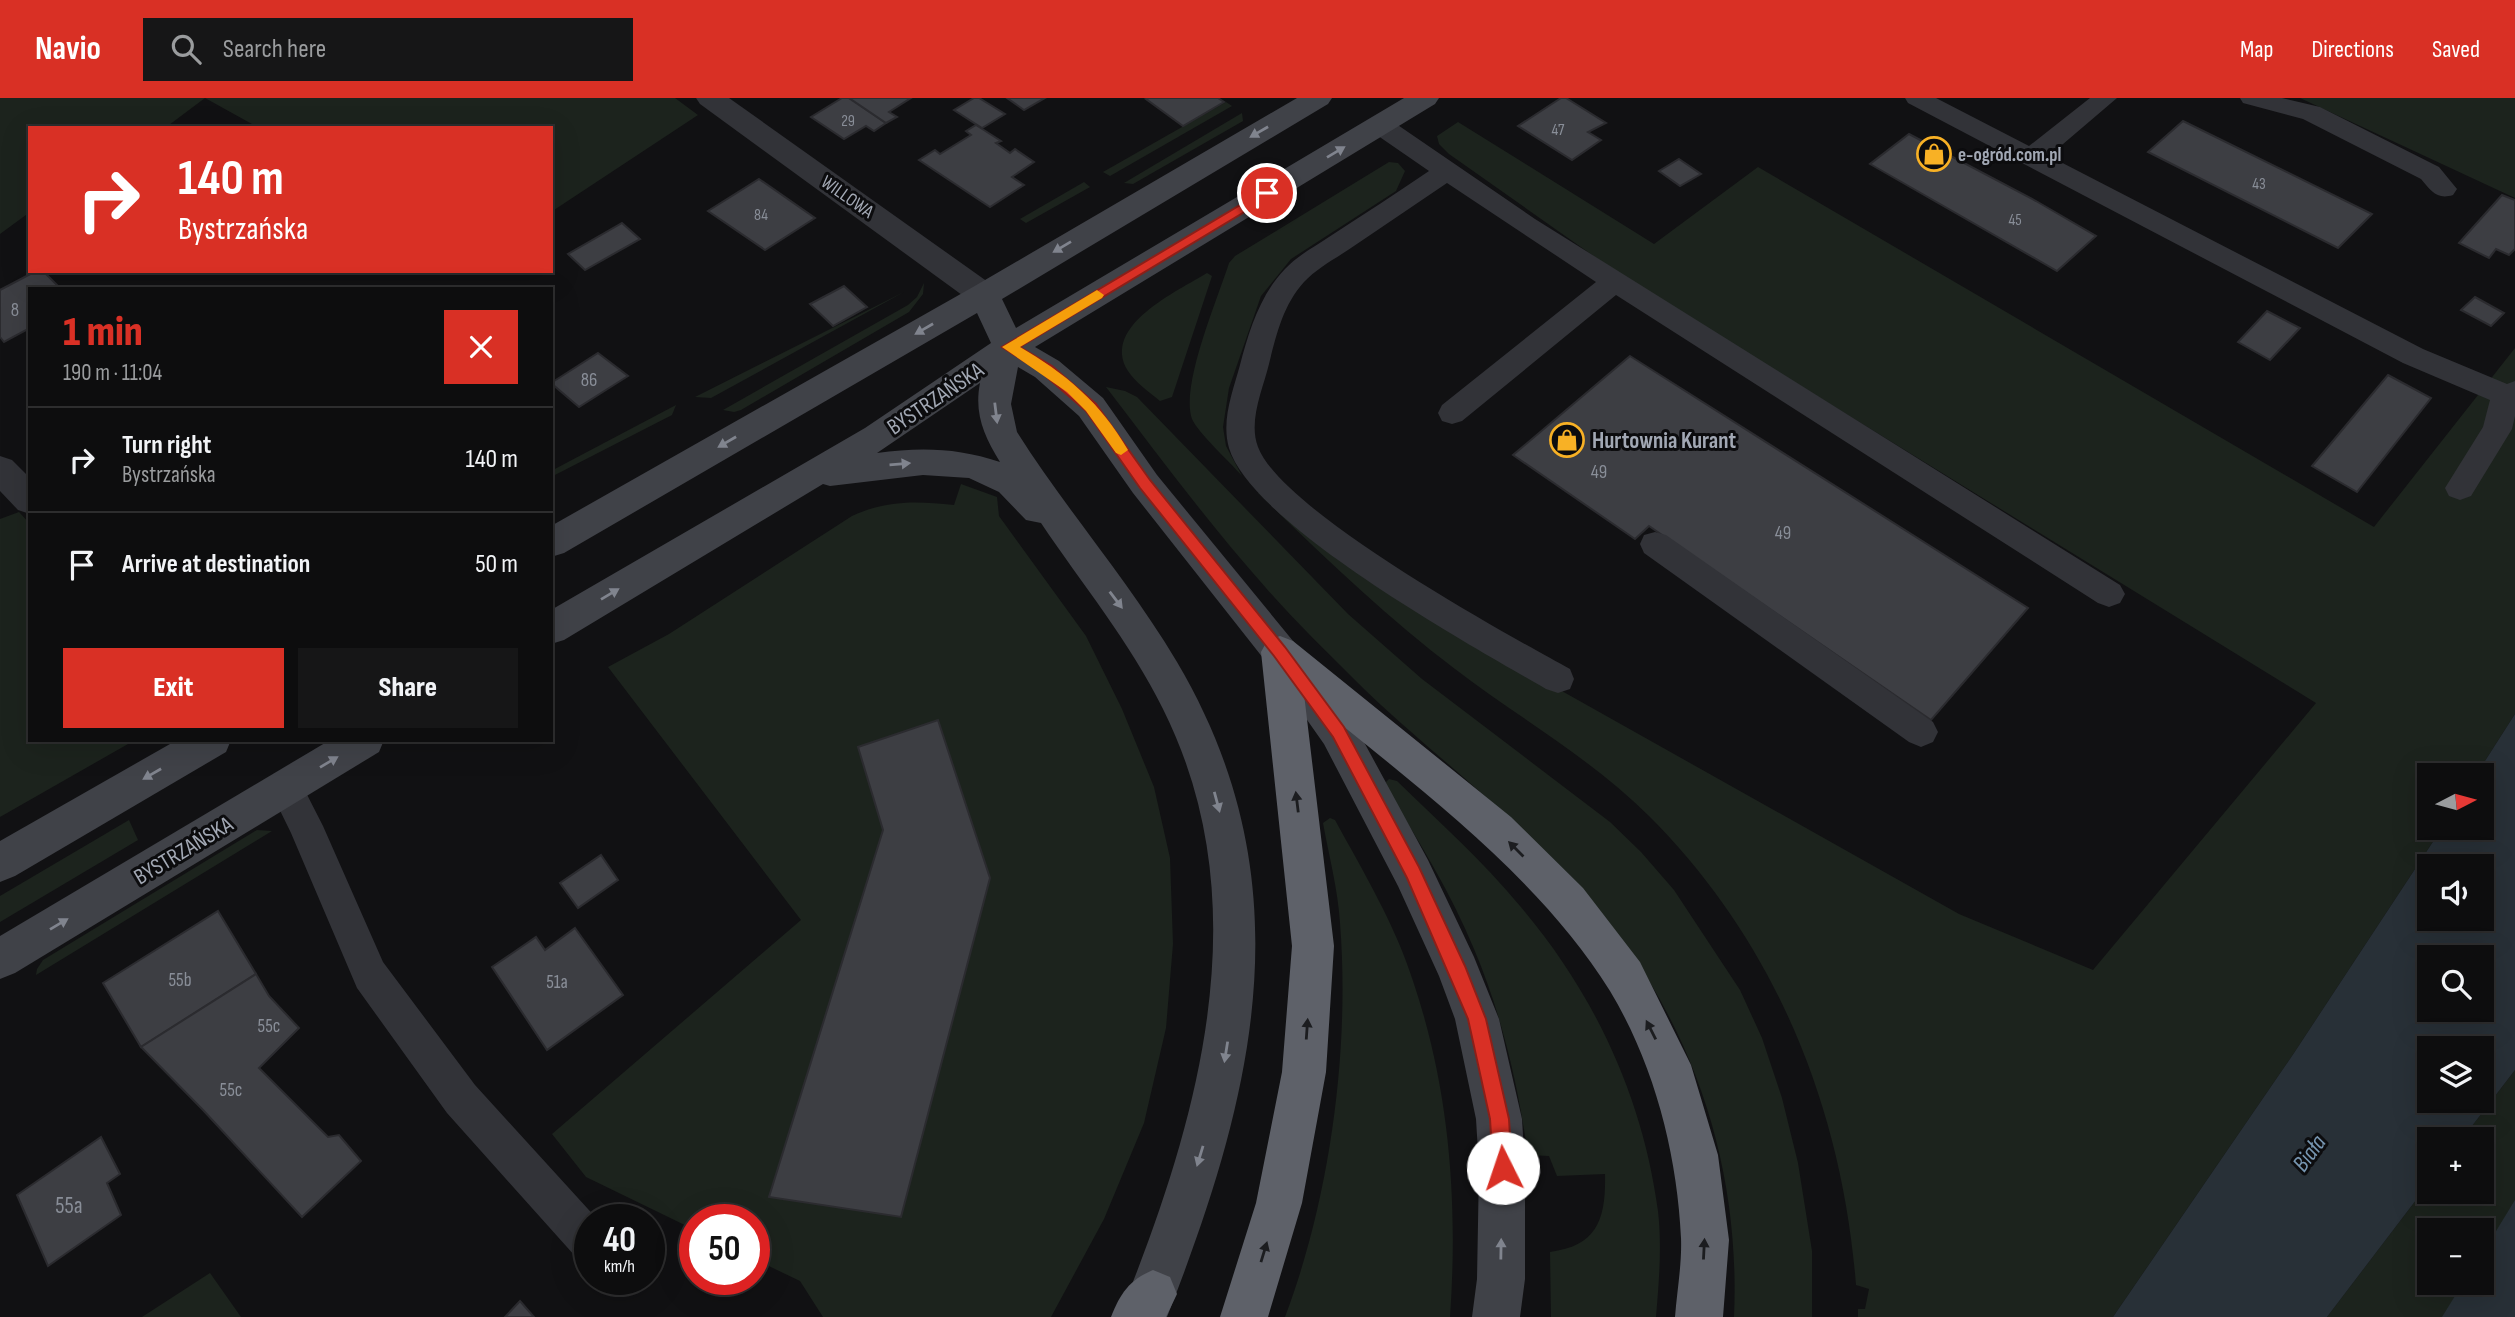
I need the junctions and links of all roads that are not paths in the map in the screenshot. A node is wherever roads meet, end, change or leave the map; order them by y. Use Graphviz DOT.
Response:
graph roads {
  1 [pos="710,98"];
  2 [pos="1318,98"];
  3 [pos="1425,98"];
  4 [pos="1917,98"];
  5 [pos="2105,98"];
  6 [pos="2252,98"];
  7 [pos="1380,125"];
  8 [pos="2030,158"];
  9 [pos="1447,171"];
  10 [pos="2444,189"];
  11 [pos="1615,281"];
  12 [pos="984,295"];
  13 [pos="1009,347"];
  14 [pos="2511,394"];
  15 [pos="1452,413"];
  16 [pos="0,469"];
  17 [pos="808,476"];
  18 [pos="2460,488"];
  19 [pos="28,498"];
  20 [pos="553,542"];
  21 [pos="1655,544"];
  22 [pos="1074,546"];
  23 [pos="2109,594"];
  24 [pos="553,628"];
  25 [pos="1280,652"];
  26 [pos="1558,679"];
  27 [pos="1921,732"];
  28 [pos="209,742"];
  29 [pos="362,742"];
  30 [pos="286,788"];
  31 [pos="0,863"];
  32 [pos="0,959"];
  33 [pos="574,1223"];
  34 [pos="1144,1309"];
  35 [pos="1244,1317"];
  36 [pos="1496,1317"];
  37 [pos="1699,1317"];
  1 -- 12 [label="street, WILLOWA"];
  2 -- 12 [label="main road, one-way"];
  3 -- 7 [label="main road, BYSTRZAŃSKA"];
  4 -- 8 [label="lane"];
  5 -- 8 [label="lane"];
  6 -- 10 [label="lane"];
  7 -- 9 [label="lane"];
  13 -- 7 [label="main road, BYSTRZAŃSKA, one-way"];
  8 -- 14 [label="lane"];
  9 -- 11 [label="lane"];
  9 -- 26 [label="lane"];
  11 -- 15 [label="lane"];
  11 -- 23 [label="lane"];
  12 -- 13 [label="main road"];
  12 -- 20 [label="main road, one-way"];
  13 -- 17 [label="main road, BYSTRZAŃSKA"];
  13 -- 22 [label="main road, one-way"];
  13 -- 25 [label="main road"];
  14 -- 18 [label="lane"];
  16 -- 19 [label="street"];
  17 -- 22 [label="main road, one-way"];
  24 -- 17 [label="main road, BYSTRZAŃSKA, one-way"];
  21 -- 27 [label="lane"];
  22 -- 34 [label="main road, one-way"];
  35 -- 25 [label="highway, one-way"];
  36 -- 25 [label="main road, one-way"];
  37 -- 25 [label="highway, one-way"];
  28 -- 31 [label="main road, one-way"];
  30 -- 29 [label="main road, BYSTRZAŃSKA, one-way"];
  32 -- 30 [label="main road, BYSTRZAŃSKA, one-way"];
  30 -- 33 [label="lane"];
}
